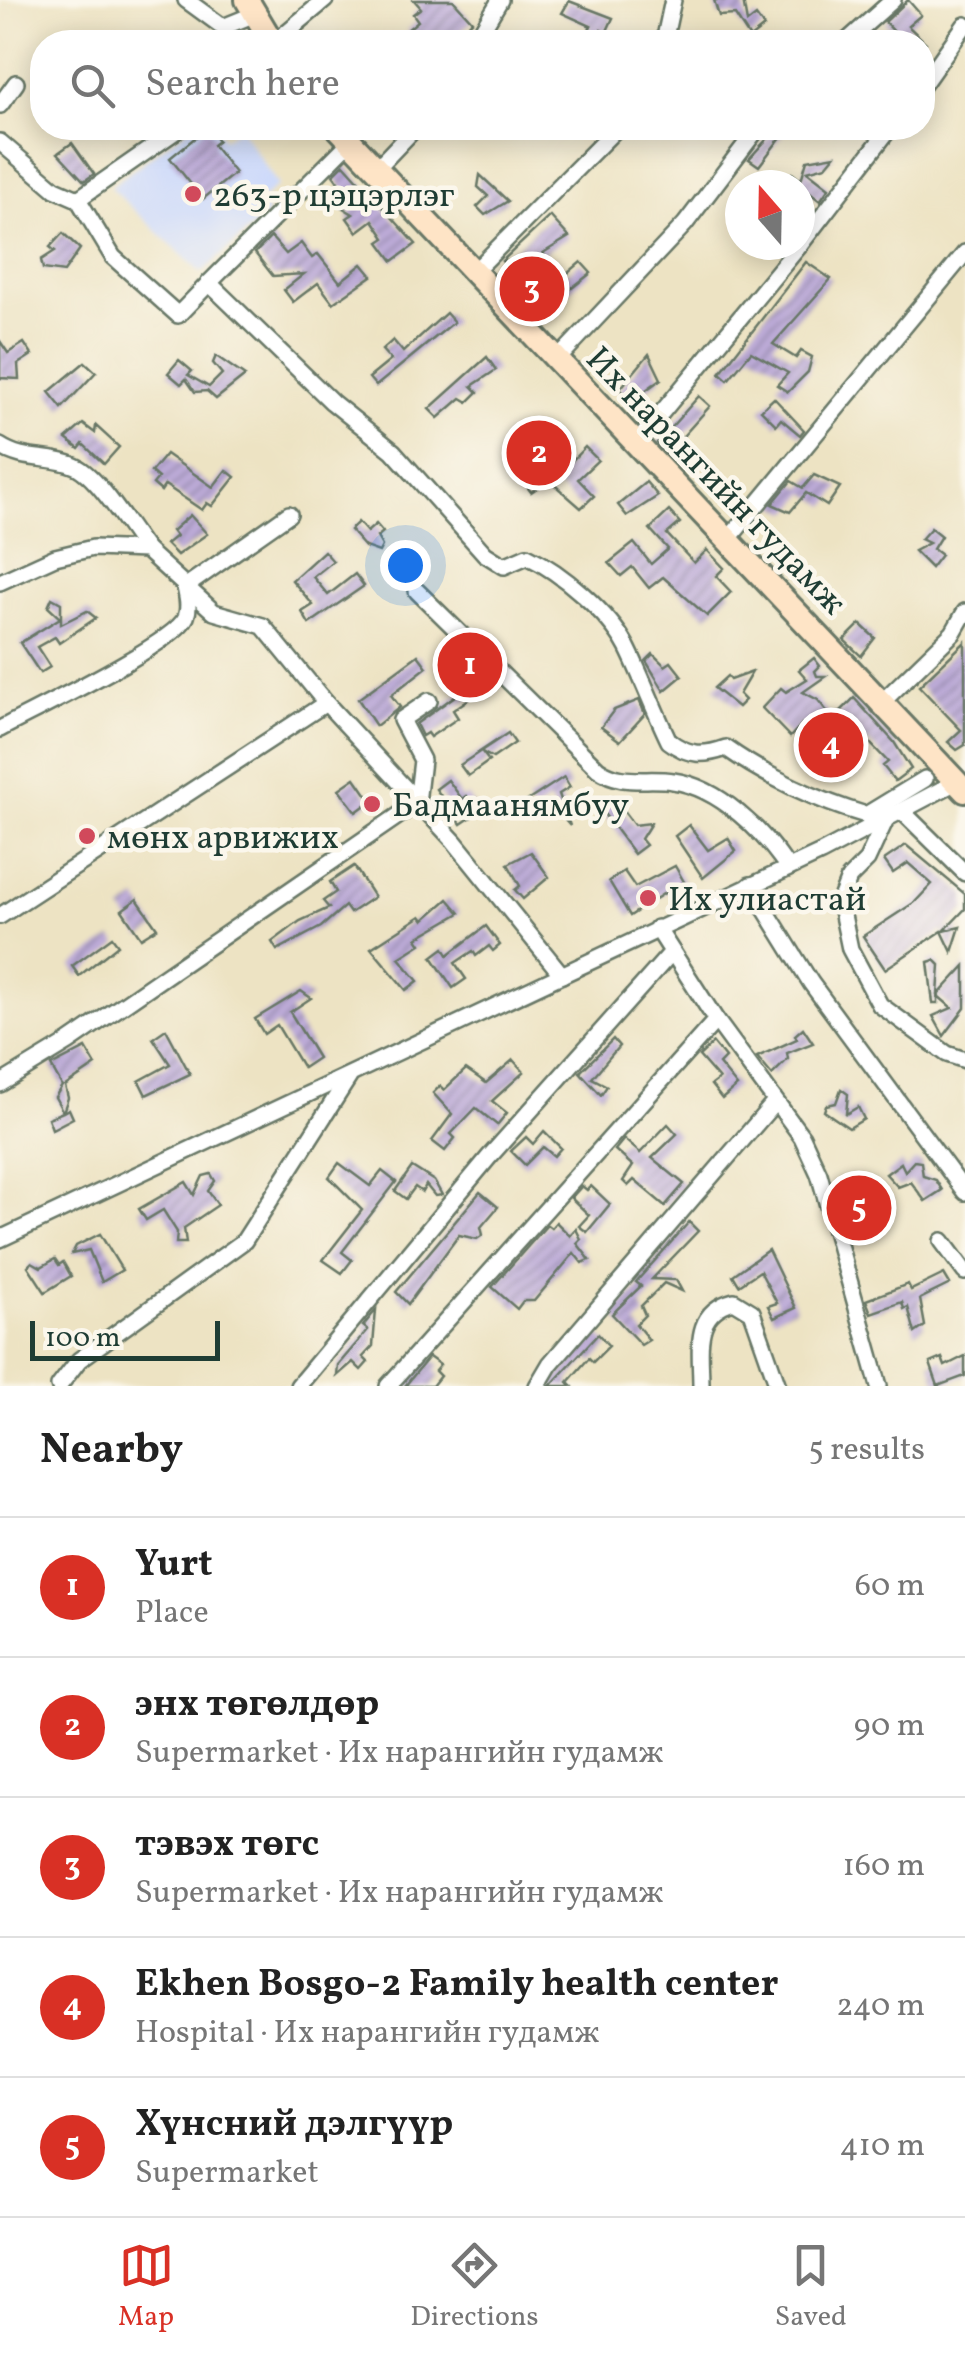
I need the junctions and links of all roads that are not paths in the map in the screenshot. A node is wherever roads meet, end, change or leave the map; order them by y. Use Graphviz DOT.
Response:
graph roads {
  1 [pos="186,0"];
  2 [pos="325,0"];
  3 [pos="500,0"];
  4 [pos="894,0"];
  5 [pos="674,1"];
  6 [pos="251,7"];
  7 [pos="965,25"];
  8 [pos="266,30"];
  9 [pos="289,30"];
  10 [pos="481,30"];
  11 [pos="667,30"];
  12 [pos="860,30"];
  13 [pos="935,68"];
  14 [pos="16,84"];
  15 [pos="0,106"];
  16 [pos="163,140"];
  17 [pos="339,140"];
  18 [pos="348,140"];
  19 [pos="404,140"];
  20 [pos="605,140"];
  21 [pos="749,140"];
  22 [pos="881,140"];
  23 [pos="0,142"];
  24 [pos="375,170"];
  25 [pos="78,200"];
  26 [pos="815,226"];
  27 [pos="965,252"];
  28 [pos="788,260"];
  29 [pos="472,273"];
  30 [pos="210,282"];
  31 [pos="556,362"];
  32 [pos="635,445"];
  33 [pos="0,446"];
  34 [pos="289,514"];
  35 [pos="726,541"];
  36 [pos="146,550"];
  37 [pos="0,582"];
  38 [pos="185,586"];
  39 [pos="417,591"];
  40 [pos="965,612"];
  41 [pos="429,701"];
  42 [pos="326,703"];
  43 [pos="879,705"];
  44 [pos="0,729"];
  45 [pos="925,779"];
  46 [pos="960,787"];
  47 [pos="417,803"];
  48 [pos="904,813"];
  49 [pos="886,821"];
  50 [pos="788,868"];
  51 [pos="965,873"];
  52 [pos="750,885"];
  53 [pos="0,916"];
  54 [pos="657,928"];
  55 [pos="672,952"];
  56 [pos="562,974"];
  57 [pos="716,1020"];
  58 [pos="965,1060"];
  59 [pos="350,1076"];
  60 [pos="0,1084"];
  61 [pos="775,1102"];
  62 [pos="965,1192"];
  63 [pos="0,1239"];
  64 [pos="942,1241"];
  65 [pos="965,1272"];
  66 [pos="59,1386"];
  67 [pos="298,1386"];
  68 [pos="388,1386"];
  69 [pos="536,1386"];
  70 [pos="702,1386"];
  71 [pos="778,1386"];
  72 [pos="879,1386"];
  1 -- 6 [label="street"];
  2 -- 9 [label="street"];
  3 -- 10 [label="street"];
  4 -- 12 [label="street"];
  5 -- 11 [label="street"];
  6 -- 8 [label="main road"];
  7 -- 13 [label="street"];
  14 -- 15 [label="street"];
  16 -- 25 [label="street"];
  17 -- 30 [label="street"];
  18 -- 24 [label="main road, Их нарангийн гудамж"];
  19 -- 24 [label="street"];
  20 -- 29 [label="street"];
  21 -- 31 [label="street"];
  22 -- 26 [label="street"];
  23 -- 25 [label="street"];
  24 -- 29 [label="main road, Их нарангийн гудамж"];
  25 -- 30 [label="street"];
  27 -- 35 [label="street"];
  28 -- 32 [label="street"];
  29 -- 31 [label="main road, Их нарангийн гудамж"];
  30 -- 45 [label="street"];
  31 -- 32 [label="main road, Их нарангийн гудамж"];
  32 -- 35 [label="main road, Их нарангийн гудамж"];
  33 -- 36 [label="street"];
  34 -- 38 [label="street"];
  35 -- 43 [label="main road, Их нарангийн гудамж"];
  36 -- 37 [label="street"];
  36 -- 38 [label="street"];
  38 -- 42 [label="street"];
  38 -- 44 [label="street"];
  39 -- 50 [label="street"];
  40 -- 43 [label="street"];
  41 -- 47 [label="street"];
  42 -- 47 [label="street"];
  42 -- 53 [label="street"];
  43 -- 46 [label="main road, Их нарангийн гудамж"];
  46 -- 48 [label="street"];
  47 -- 56 [label="street"];
  47 -- 60 [label="street"];
  48 -- 49 [label="street"];
  48 -- 51 [label="street"];
  49 -- 50 [label="street"];
  49 -- 58 [label="street"];
  50 -- 52 [label="street"];
  52 -- 54 [label="street"];
  52 -- 62 [label="street"];
  54 -- 55 [label="street"];
  54 -- 56 [label="street"];
  55 -- 57 [label="street"];
  55 -- 67 [label="street"];
  56 -- 59 [label="street"];
  57 -- 61 [label="street"];
  57 -- 68 [label="street"];
  59 -- 63 [label="street"];
  59 -- 66 [label="street"];
  61 -- 69 [label="street"];
  61 -- 72 [label="street"];
  64 -- 65 [label="street"];
  70 -- 71 [label="street"];
}
